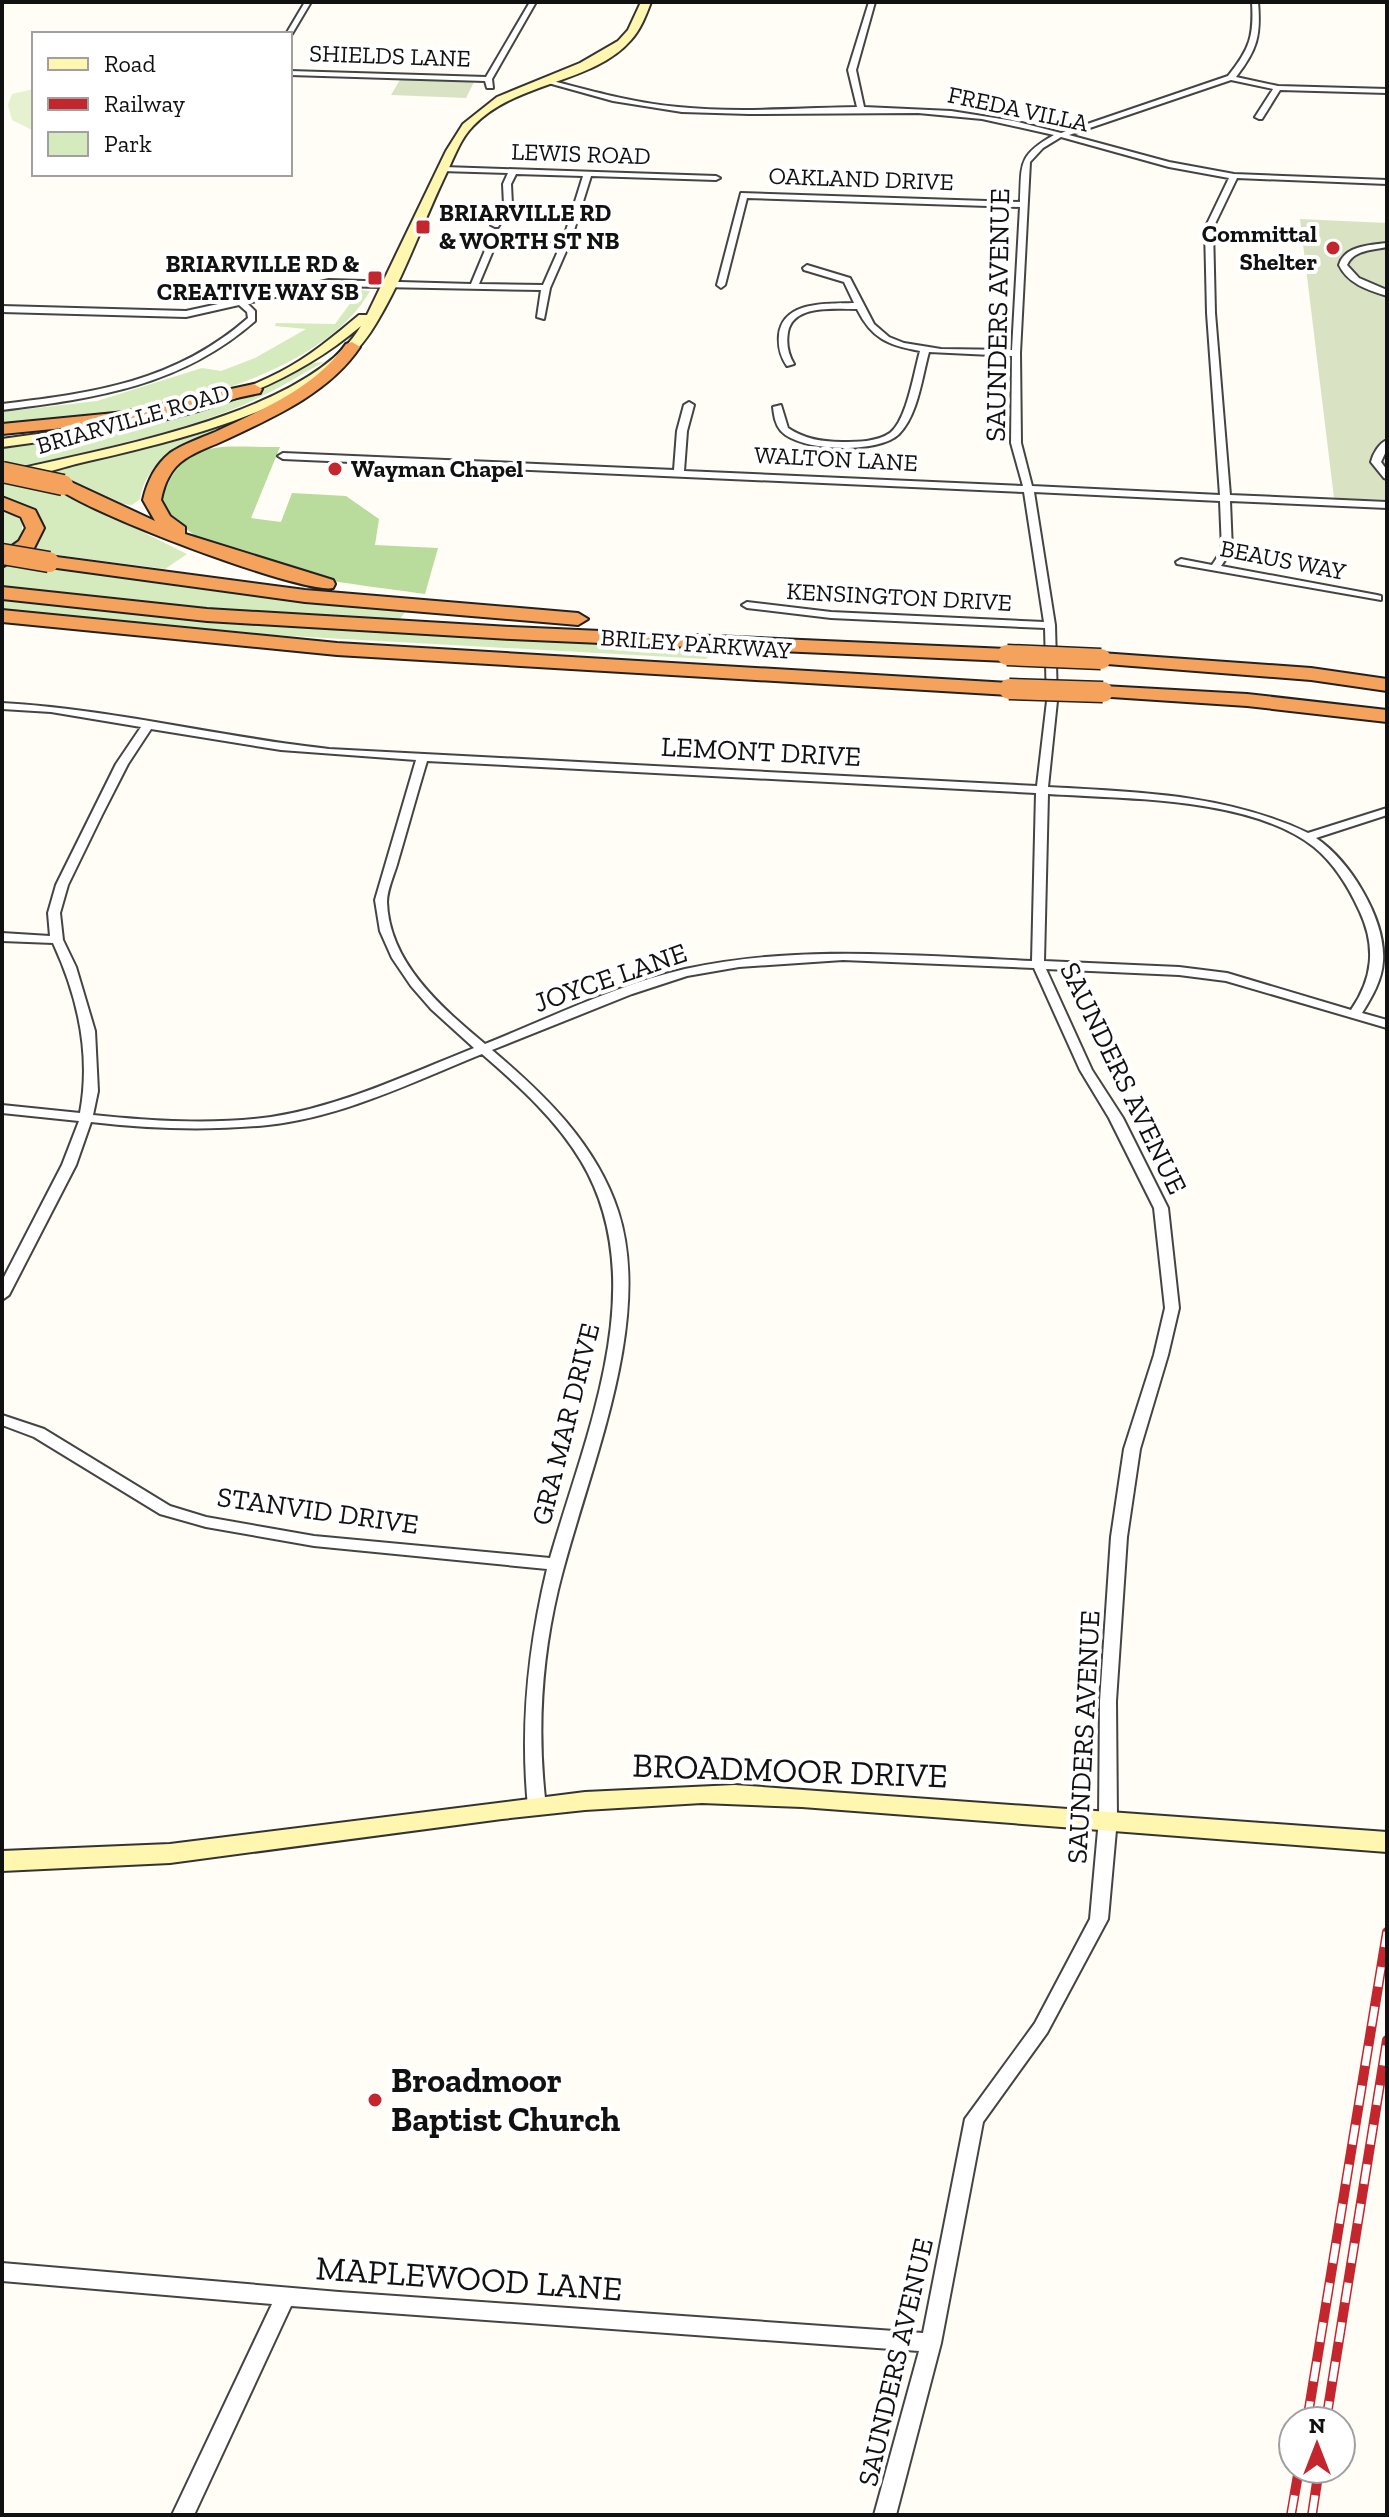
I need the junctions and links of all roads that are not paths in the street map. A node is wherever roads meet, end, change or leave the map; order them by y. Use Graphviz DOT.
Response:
graph roads {
  1 [pos="308,2"];
  2 [pos="533,2"];
  3 [pos="646,2"];
  4 [pos="872,2"];
  5 [pos="1255,2"];
  6 [pos="289,32"];
  7 [pos="292,73"];
  8 [pos="1231,78"];
  9 [pos="545,81"];
  10 [pos="1278,88"];
  11 [pos="1387,91"];
  12 [pos="861,110"];
  13 [pos="1259,117"];
  14 [pos="1058,136"];
  15 [pos="444,169"];
  16 [pos="513,171"];
  17 [pos="588,174"];
  18 [pos="1234,176"];
  19 [pos="716,178"];
  20 [pos="1387,182"];
  21 [pos="1024,205"];
  22 [pos="495,225"];
  23 [pos="567,240"];
  24 [pos="1387,245"];
  25 [pos="807,268"];
  26 [pos="388,283"];
  27 [pos="721,285"];
  28 [pos="474,286"];
  29 [pos="546,288"];
  30 [pos="1387,293"];
  31 [pos="242,304"];
  32 [pos="378,304"];
  33 [pos="862,306"];
  34 [pos="2,309"];
  35 [pos="541,317"];
  36 [pos="352,347"];
  37 [pos="925,349"];
  38 [pos="1016,353"];
  39 [pos="790,364"];
  40 [pos="254,389"];
  41 [pos="689,405"];
  42 [pos="2,407"];
  43 [pos="778,407"];
  44 [pos="2,429"];
  45 [pos="2,443"];
  46 [pos="1387,443"];
  47 [pos="283,456"];
  48 [pos="679,472"];
  49 [pos="2,474"];
  50 [pos="1387,476"];
  51 [pos="1028,488"];
  52 [pos="1226,499"];
  53 [pos="2,502"];
  54 [pos="1387,505"];
  55 [pos="194,543"];
  56 [pos="2,554"];
  57 [pos="2,561"];
  58 [pos="1181,562"];
  59 [pos="1216,567"];
  60 [pos="2,593"];
  61 [pos="1377,598"];
  62 [pos="747,605"];
  63 [pos="431,606"];
  64 [pos="2,616"];
  65 [pos="1050,625"];
  66 [pos="2,628"];
  67 [pos="337,649"];
  68 [pos="1008,651"];
  69 [pos="1387,685"];
  70 [pos="2,706"];
  71 [pos="1387,716"];
  72 [pos="147,726"];
  73 [pos="422,758"];
  74 [pos="1042,790"];
  75 [pos="1387,811"];
  76 [pos="1308,837"];
  77 [pos="2,937"];
  78 [pos="57,940"];
  79 [pos="1038,964"];
  80 [pos="1354,1015"];
  81 [pos="1387,1024"];
  82 [pos="485,1050"];
  83 [pos="2,1109"];
  84 [pos="86,1119"];
  85 [pos="2,1295"];
  86 [pos="2,1420"];
  87 [pos="556,1564"];
  88 [pos="537,1807"];
  89 [pos="1108,1819"];
  90 [pos="1382,1842"];
  91 [pos="2,1861"];
  92 [pos="2,2272"];
  93 [pos="285,2297"];
  94 [pos="931,2343"];
  95 [pos="183,2515"];
  96 [pos="885,2515"];
  1 -- 6 [label="street"];
  2 -- 7 [label="street, SHIELDS LANE"];
  3 -- 9 [label="main road"];
  4 -- 12 [label="street"];
  5 -- 8 [label="street"];
  8 -- 10 [label="street"];
  8 -- 14 [label="street, SAUNDERS AVENUE"];
  9 -- 12 [label="street, FREDA VILLA"];
  9 -- 15 [label="main road, BRIARVILLE ROAD"];
  10 -- 11 [label="street"];
  10 -- 13 [label="street"];
  12 -- 14 [label="street, FREDA VILLA"];
  14 -- 18 [label="street, FREDA VILLA"];
  14 -- 21 [label="street, SAUNDERS AVENUE"];
  15 -- 16 [label="street, LEWIS ROAD"];
  15 -- 26 [label="main road, BRIARVILLE ROAD"];
  16 -- 17 [label="street, LEWIS ROAD"];
  16 -- 22 [label="street"];
  17 -- 19 [label="street, LEWIS ROAD"];
  17 -- 23 [label="street"];
  18 -- 20 [label="street, FREDA VILLA"];
  18 -- 52 [label="street"];
  21 -- 27 [label="street, OAKLAND DRIVE"];
  21 -- 38 [label="street, SAUNDERS AVENUE"];
  23 -- 28 [label="street"];
  23 -- 29 [label="street"];
  24 -- 30 [label="street"];
  25 -- 33 [label="street"];
  26 -- 28 [label="street"];
  26 -- 31 [label="street"];
  26 -- 32 [label="main road, BRIARVILLE ROAD"];
  28 -- 29 [label="street"];
  29 -- 35 [label="street"];
  31 -- 34 [label="street"];
  31 -- 42 [label="street"];
  32 -- 36 [label="main road, BRIARVILLE ROAD"];
  32 -- 40 [label="main road, BRIARVILLE ROAD"];
  33 -- 37 [label="street"];
  33 -- 39 [label="street"];
  36 -- 49 [label="main road, BRIARVILLE ROAD"];
  36 -- 55 [label="highway"];
  37 -- 38 [label="street"];
  37 -- 43 [label="street"];
  38 -- 51 [label="street, SAUNDERS AVENUE"];
  40 -- 44 [label="highway"];
  40 -- 45 [label="main road, BRIARVILLE ROAD"];
  41 -- 48 [label="street"];
  46 -- 50 [label="street"];
  47 -- 48 [label="street, WALTON LANE"];
  48 -- 51 [label="street, WALTON LANE"];
  49 -- 55 [label="highway, bridge"];
  51 -- 52 [label="street, WALTON LANE"];
  51 -- 65 [label="street, SAUNDERS AVENUE"];
  52 -- 54 [label="street, WALTON LANE"];
  52 -- 59 [label="street"];
  53 -- 57 [label="highway"];
  55 -- 63 [label="highway"];
  56 -- 63 [label="highway, bridge"];
  58 -- 59 [label="street, BEAUS WAY"];
  59 -- 61 [label="street, BEAUS WAY"];
  60 -- 68 [label="highway, BRILEY PARKWAY"];
  62 -- 65 [label="street, KENSINGTON DRIVE"];
  63 -- 68 [label="highway"];
  64 -- 67 [label="highway, BRILEY PARKWAY"];
  65 -- 74 [label="street, SAUNDERS AVENUE"];
  66 -- 67 [label="highway"];
  67 -- 71 [label="highway, BRILEY PARKWAY, bridge"];
  68 -- 69 [label="highway, BRILEY PARKWAY, bridge"];
  70 -- 72 [label="street, LEMONT DRIVE"];
  72 -- 73 [label="street, LEMONT DRIVE"];
  72 -- 78 [label="street"];
  73 -- 74 [label="street, LEMONT DRIVE"];
  73 -- 82 [label="street, GRA MAR DRIVE"];
  74 -- 76 [label="street, LEMONT DRIVE"];
  74 -- 79 [label="street, SAUNDERS AVENUE"];
  75 -- 76 [label="street"];
  76 -- 80 [label="street, LEMONT DRIVE"];
  77 -- 78 [label="street"];
  78 -- 84 [label="street"];
  79 -- 80 [label="street, JOYCE LANE"];
  79 -- 82 [label="street, JOYCE LANE"];
  79 -- 89 [label="street, SAUNDERS AVENUE"];
  80 -- 81 [label="street, JOYCE LANE"];
  82 -- 84 [label="street, JOYCE LANE"];
  82 -- 87 [label="street, GRA MAR DRIVE"];
  83 -- 84 [label="street, JOYCE LANE"];
  84 -- 85 [label="street"];
  86 -- 87 [label="street, STANVID DRIVE"];
  87 -- 88 [label="street, GRA MAR DRIVE"];
  88 -- 89 [label="main road, BROADMOOR DRIVE"];
  88 -- 91 [label="main road, BROADMOOR DRIVE"];
  89 -- 90 [label="main road, BROADMOOR DRIVE"];
  89 -- 94 [label="street, SAUNDERS AVENUE"];
  92 -- 93 [label="street, MAPLEWOOD LANE"];
  93 -- 94 [label="street, MAPLEWOOD LANE"];
  93 -- 95 [label="street"];
  94 -- 96 [label="street, SAUNDERS AVENUE"];
}
